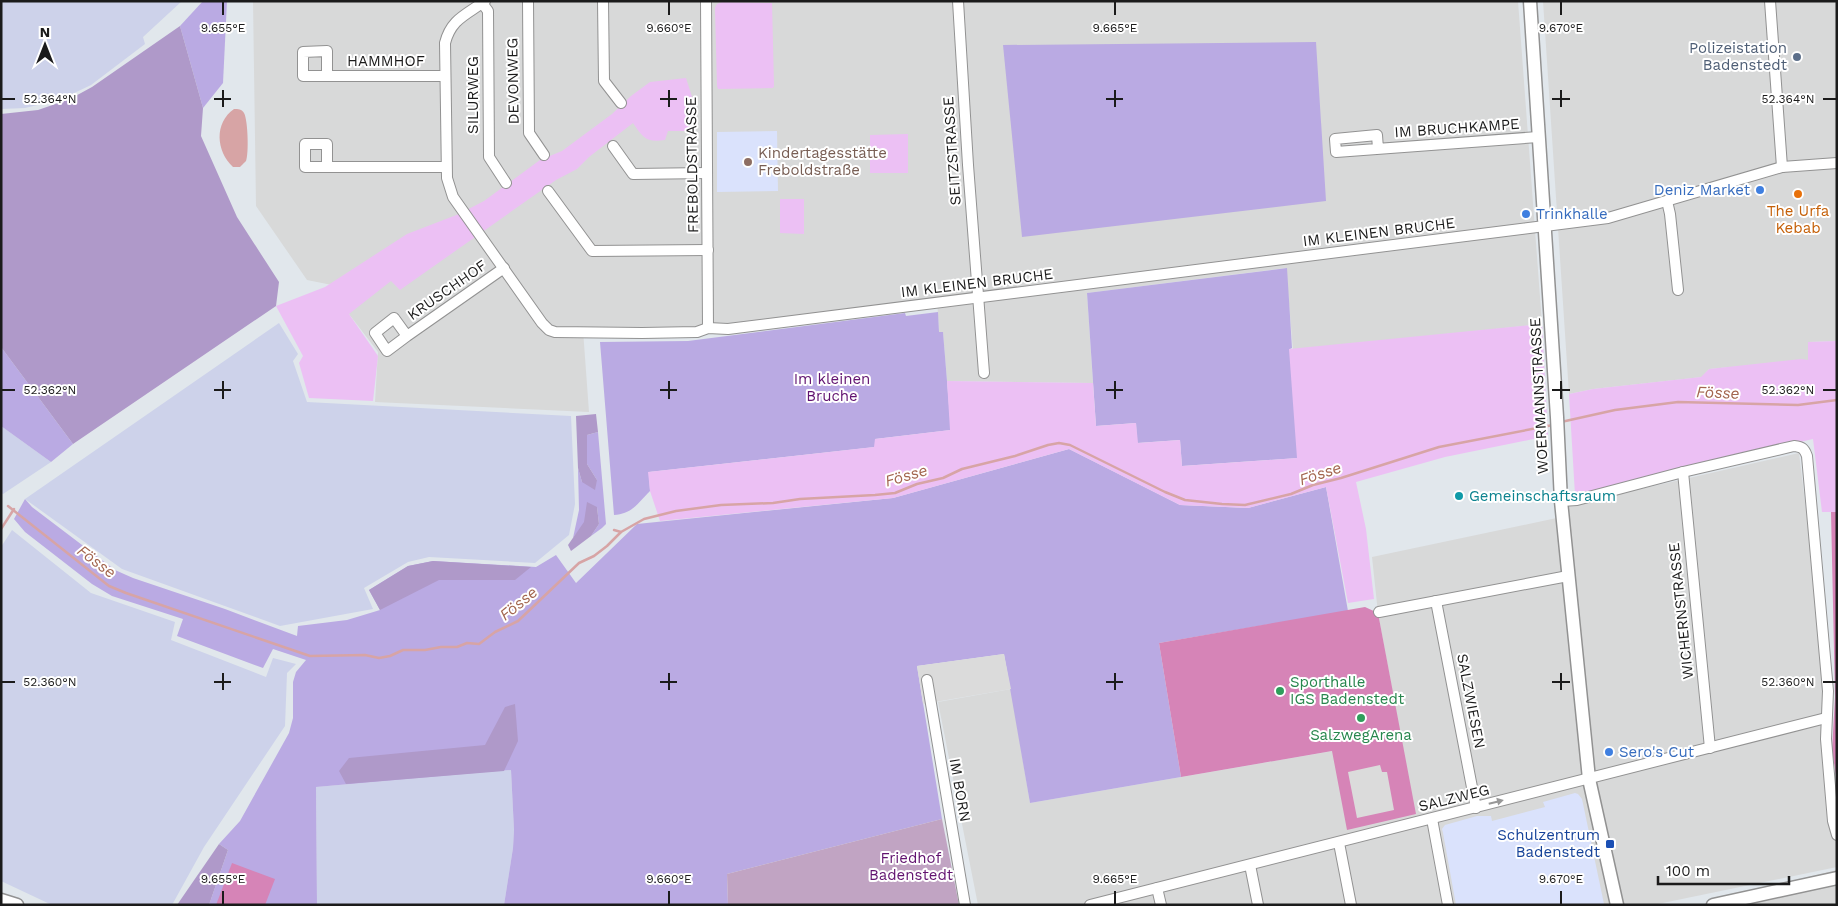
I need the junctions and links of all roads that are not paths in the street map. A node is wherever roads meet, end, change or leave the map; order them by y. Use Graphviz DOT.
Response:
graph roads {
  1 [pos="528,1"];
  2 [pos="603,1"];
  3 [pos="706,1"];
  4 [pos="958,1"];
  5 [pos="1530,1"];
  6 [pos="1770,1"];
  7 [pos="483,2"];
  8 [pos="470,5"];
  9 [pos="328,76"];
  10 [pos="446,76"];
  11 [pos="621,103"];
  12 [pos="1538,137"];
  13 [pos="613,146"];
  14 [pos="1378,149"];
  15 [pos="544,155"];
  16 [pos="1837,163"];
  17 [pos="446,166"];
  18 [pos="327,167"];
  19 [pos="1782,167"];
  20 [pos="707,173"];
  21 [pos="506,183"];
  22 [pos="548,191"];
  23 [pos="1667,201"];
  24 [pos="1544,226"];
  25 [pos="708,250"];
  26 [pos="504,268"];
  27 [pos="1678,290"];
  28 [pos="978,298"];
  29 [pos="708,328"];
  30 [pos="408,336"];
  31 [pos="984,373"];
  32 [pos="1683,472"];
  33 [pos="1561,501"];
  34 [pos="1568,576"];
  35 [pos="1436,601"];
  36 [pos="1379,612"];
  37 [pos="927,680"];
  38 [pos="1826,718"];
  39 [pos="1710,748"];
  40 [pos="1589,779"];
  41 [pos="1476,808"];
  42 [pos="1432,819"];
  43 [pos="1837,836"];
  44 [pos="1339,842"];
  45 [pos="1250,865"];
  46 [pos="1837,878"];
  47 [pos="1157,888"];
  48 [pos="1,900"];
  49 [pos="1757,900"];
  50 [pos="17,905"];
  51 [pos="965,905"];
  52 [pos="1090,905"];
  53 [pos="1160,905"];
  54 [pos="1258,905"];
  55 [pos="1351,905"];
  56 [pos="1448,905"];
  57 [pos="1617,905"];
  58 [pos="1713,905"];
  1 -- 15 [label="street, DEVONWEG"];
  2 -- 11 [label="street"];
  3 -- 20 [label="street, FREBOLDSTRASSE"];
  4 -- 28 [label="street, SEITZSTRASSE"];
  5 -- 12 [label="street, WOERMANNSTRASSE"];
  6 -- 19 [label="street"];
  7 -- 8 [label="street, IM KLEINEN BRUCHE"];
  7 -- 21 [label="street, SILURWEG"];
  8 -- 10 [label="street, IM KLEINEN BRUCHE"];
  9 -- 10 [label="street, HAMMHOF"];
  10 -- 17 [label="street, IM KLEINEN BRUCHE"];
  12 -- 14 [label="street, IM BRUCHKAMPE"];
  12 -- 24 [label="street, WOERMANNSTRASSE"];
  13 -- 20 [label="street"];
  16 -- 19 [label="street, IM KLEINEN BRUCHE"];
  17 -- 18 [label="street"];
  17 -- 26 [label="street, IM KLEINEN BRUCHE"];
  19 -- 23 [label="street, IM KLEINEN BRUCHE"];
  20 -- 25 [label="street, FREBOLDSTRASSE"];
  22 -- 25 [label="street"];
  23 -- 24 [label="street, IM KLEINEN BRUCHE"];
  23 -- 27 [label="street"];
  24 -- 28 [label="street, IM KLEINEN BRUCHE"];
  24 -- 33 [label="street, WOERMANNSTRASSE"];
  25 -- 29 [label="street, FREBOLDSTRASSE"];
  26 -- 29 [label="street, IM KLEINEN BRUCHE"];
  26 -- 30 [label="street, KRUSCHHOF"];
  28 -- 29 [label="street, IM KLEINEN BRUCHE"];
  28 -- 31 [label="street, SEITZSTRASSE"];
  32 -- 33 [label="street"];
  32 -- 38 [label="street"];
  32 -- 39 [label="street, WICHERNSTRASSE"];
  33 -- 34 [label="street, WOERMANNSTRASSE"];
  34 -- 35 [label="street"];
  34 -- 40 [label="street, WOERMANNSTRASSE"];
  35 -- 36 [label="street"];
  35 -- 41 [label="street, SALZWIESEN"];
  37 -- 51 [label="street, IM BORN"];
  38 -- 39 [label="street, SALZWEG"];
  38 -- 43 [label="street"];
  39 -- 40 [label="street, SALZWEG"];
  41 -- 40 [label="street, SALZWEG, one-way"];
  40 -- 57 [label="street, WOERMANNSTRASSE"];
  41 -- 42 [label="street, SALZWEG"];
  42 -- 44 [label="street, SALZWEG"];
  42 -- 56 [label="street"];
  44 -- 45 [label="street, SALZWEG"];
  44 -- 55 [label="street"];
  45 -- 47 [label="street, SALZWEG"];
  45 -- 54 [label="street"];
  46 -- 49 [label="street"];
  47 -- 52 [label="street, SALZWEG"];
  47 -- 53 [label="street"];
  48 -- 50 [label="street"];
  49 -- 58 [label="street"];
}
